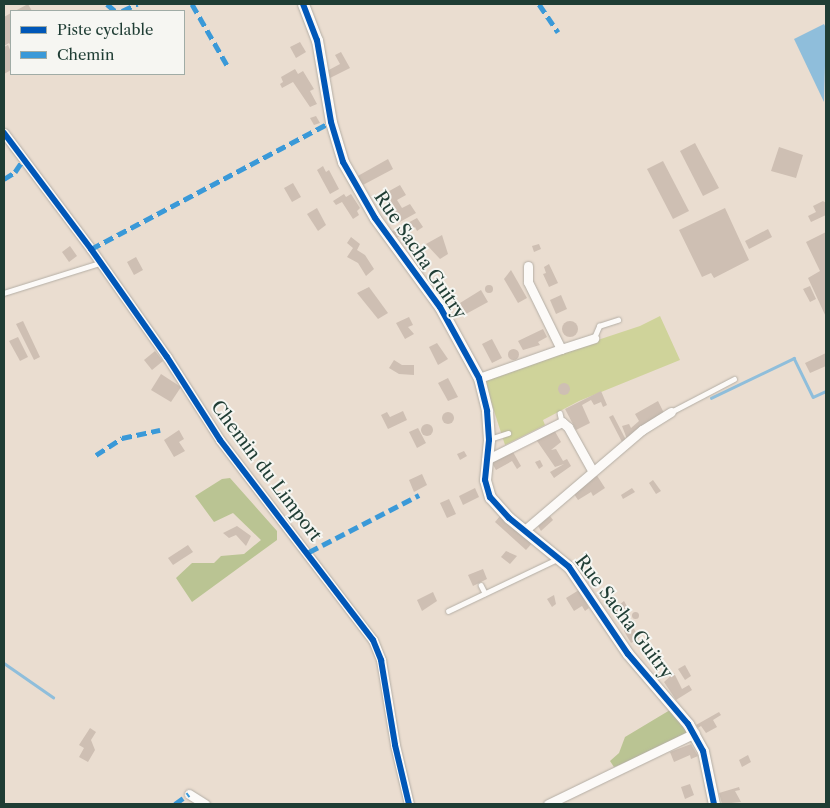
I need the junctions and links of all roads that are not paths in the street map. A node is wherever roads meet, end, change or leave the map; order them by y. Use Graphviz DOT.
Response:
graph roads {
  1 [pos="303,4"];
  2 [pos="4,132"];
  3 [pos="100,263"];
  4 [pos="528,266"];
  5 [pos="4,293"];
  6 [pos="618,320"];
  7 [pos="594,338"];
  8 [pos="560,348"];
  9 [pos="479,378"];
  10 [pos="734,379"];
  11 [pos="671,412"];
  12 [pos="508,433"];
  13 [pos="489,440"];
  14 [pos="486,460"];
  15 [pos="592,472"];
  16 [pos="526,529"];
  17 [pos="561,558"];
  18 [pos="481,585"];
  19 [pos="485,593"];
  20 [pos="448,611"];
  21 [pos="695,733"];
  22 [pos="188,794"];
  23 [pos="205,804"];
  24 [pos="409,804"];
  25 [pos="548,804"];
  26 [pos="714,804"];
  1 -- 9 [label="street, Rue Sacha Guitry"];
  2 -- 3 [label="street, Chemin du Limport"];
  3 -- 5 [label="lane"];
  3 -- 24 [label="street, Chemin du Limport"];
  4 -- 8 [label="street"];
  6 -- 7 [label="lane"];
  7 -- 8 [label="street"];
  8 -- 9 [label="street"];
  9 -- 13 [label="street, Rue Sacha Guitry"];
  10 -- 11 [label="lane"];
  11 -- 15 [label="street"];
  12 -- 13 [label="lane"];
  13 -- 14 [label="street, Rue Sacha Guitry"];
  14 -- 15 [label="street"];
  14 -- 16 [label="street, Rue Sacha Guitry"];
  15 -- 16 [label="street"];
  16 -- 17 [label="street, Rue Sacha Guitry"];
  17 -- 19 [label="lane"];
  17 -- 21 [label="street, Rue Sacha Guitry"];
  18 -- 19 [label="lane"];
  19 -- 20 [label="lane"];
  21 -- 25 [label="street"];
  21 -- 26 [label="street, Rue Sacha Guitry"];
  22 -- 23 [label="street"];
}
